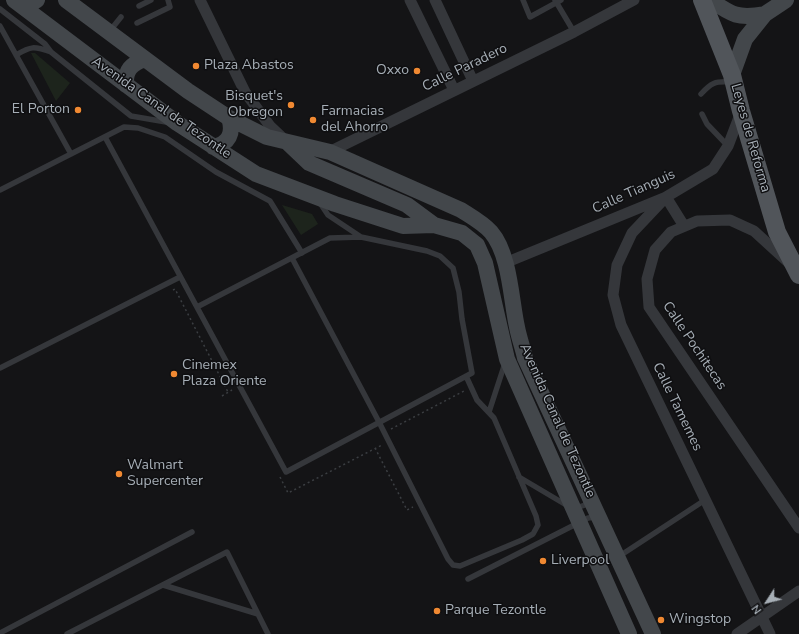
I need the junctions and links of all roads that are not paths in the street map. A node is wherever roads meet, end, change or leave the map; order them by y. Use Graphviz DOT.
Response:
graph roads {
  1 [pos="37,0"];
  2 [pos="66,0"];
  3 [pos="151,0"];
  4 [pos="168,0"];
  5 [pos="200,0"];
  6 [pos="410,0"];
  7 [pos="435,0"];
  8 [pos="522,0"];
  9 [pos="634,0"];
  10 [pos="702,0"];
  11 [pos="710,0"];
  12 [pos="786,0"];
  13 [pos="557,1"];
  14 [pos="17,2"];
  15 [pos="619,4"];
  16 [pos="139,6"];
  17 [pos="0,8"];
  18 [pos="765,14"];
  19 [pos="121,17"];
  20 [pos="138,23"];
  21 [pos="0,26"];
  22 [pos="109,32"];
  23 [pos="574,32"];
  24 [pos="51,52"];
  25 [pos="16,55"];
  26 [pos="145,59"];
  27 [pos="733,78"];
  28 [pos="473,81"];
  29 [pos="126,85"];
  30 [pos="454,90"];
  31 [pos="701,94"];
  32 [pos="741,112"];
  33 [pos="702,114"];
  34 [pos="229,118"];
  35 [pos="177,123"];
  36 [pos="105,137"];
  37 [pos="288,143"];
  38 [pos="728,146"];
  39 [pos="212,147"];
  40 [pos="330,152"];
  41 [pos="71,154"];
  42 [pos="309,163"];
  43 [pos="0,190"];
  44 [pos="317,197"];
  45 [pos="666,197"];
  46 [pos="434,225"];
  47 [pos="684,226"];
  48 [pos="361,238"];
  49 [pos="302,253"];
  50 [pos="292,258"];
  51 [pos="505,263"];
  52 [pos="797,272"];
  53 [pos="180,277"];
  54 [pos="196,307"];
  55 [pos="507,359"];
  56 [pos="0,368"];
  57 [pos="466,376"];
  58 [pos="489,412"];
  59 [pos="379,422"];
  60 [pos="519,477"];
  61 [pos="589,495"];
  62 [pos="705,500"];
  63 [pos="576,516"];
  64 [pos="600,518"];
  65 [pos="799,528"];
  66 [pos="192,532"];
  67 [pos="618,557"];
  68 [pos="468,579"];
  69 [pos="163,585"];
  70 [pos="799,591"];
  71 [pos="258,614"];
  72 [pos="761,617"];
  73 [pos="76,632"];
  74 [pos="0,633"];
  75 [pos="67,634"];
  76 [pos="268,634"];
  77 [pos="629,634"];
  78 [pos="653,634"];
  79 [pos="737,634"];
  80 [pos="770,634"];
  1 -- 14 [label="main road"];
  2 -- 22 [label="main road, Avenida Canal de Tezontle"];
  3 -- 16 [label="lane"];
  4 -- 20 [label="lane"];
  5 -- 37 [label="street"];
  6 -- 30 [label="street"];
  7 -- 28 [label="street"];
  8 -- 13 [label="lane"];
  9 -- 15 [label="street, Calle Paradero"];
  10 -- 27 [label="main road, Leyes de Reforma"];
  11 -- 18 [label="main road"];
  12 -- 18 [label="main road"];
  13 -- 23 [label="lane"];
  14 -- 29 [label="main road, Avenida Canal de Tezontle"];
  15 -- 23 [label="street, Calle Paradero"];
  17 -- 24 [label="lane"];
  18 -- 27 [label="main road"];
  19 -- 22 [label="lane"];
  21 -- 25 [label="lane"];
  22 -- 26 [label="main road, Avenida Canal de Tezontle"];
  23 -- 28 [label="street, Calle Paradero"];
  24 -- 25 [label="lane"];
  24 -- 35 [label="lane"];
  25 -- 41 [label="lane"];
  26 -- 29 [label="main road"];
  26 -- 34 [label="main road, Avenida Canal de Tezontle"];
  27 -- 31 [label="lane"];
  27 -- 32 [label="main road, Leyes de Reforma"];
  28 -- 30 [label="street, Calle Paradero"];
  29 -- 35 [label="main road, Avenida Canal de Tezontle"];
  30 -- 40 [label="street, Calle Paradero"];
  32 -- 38 [label="street, Calle Tianguis"];
  32 -- 52 [label="main road, Leyes de Reforma"];
  33 -- 38 [label="lane"];
  34 -- 37 [label="main road, Avenida Canal de Tezontle"];
  34 -- 39 [label="main road"];
  35 -- 39 [label="main road, Avenida Canal de Tezontle"];
  36 -- 41 [label="lane"];
  36 -- 49 [label="lane"];
  36 -- 53 [label="lane"];
  37 -- 40 [label="main road, Avenida Canal de Tezontle"];
  37 -- 42 [label="main road, Avenida Canal de Tezontle"];
  38 -- 45 [label="street, Calle Tianguis"];
  39 -- 44 [label="main road, Avenida Canal de Tezontle"];
  40 -- 42 [label="street, Calle Paradero"];
  40 -- 51 [label="main road, Avenida Canal de Tezontle"];
  41 -- 43 [label="lane"];
  42 -- 46 [label="main road, Avenida Canal de Tezontle"];
  44 -- 46 [label="main road, Avenida Canal de Tezontle"];
  44 -- 48 [label="lane"];
  45 -- 47 [label="street"];
  45 -- 51 [label="street, Calle Tianguis"];
  45 -- 62 [label="street, Calle Tamemes"];
  46 -- 55 [label="main road, Avenida Canal de Tezontle"];
  47 -- 52 [label="street, Calle Pochitecas"];
  47 -- 65 [label="street, Calle Pochitecas"];
  48 -- 49 [label="lane"];
  48 -- 57 [label="lane"];
  49 -- 50 [label="lane"];
  50 -- 54 [label="lane"];
  50 -- 59 [label="lane"];
  51 -- 61 [label="main road, Avenida Canal de Tezontle"];
  53 -- 54 [label="lane"];
  53 -- 56 [label="lane"];
  54 -- 59 [label="lane"];
  55 -- 58 [label="lane"];
  55 -- 63 [label="main road, Avenida Canal de Tezontle"];
  57 -- 58 [label="lane"];
  57 -- 59 [label="lane"];
  58 -- 60 [label="lane"];
  59 -- 60 [label="lane"];
  60 -- 63 [label="lane"];
  61 -- 63 [label="lane"];
  61 -- 64 [label="main road, Avenida Canal de Tezontle"];
  62 -- 67 [label="lane"];
  62 -- 72 [label="street, Calle Tamemes"];
  63 -- 64 [label="lane"];
  63 -- 68 [label="lane"];
  63 -- 77 [label="main road, Avenida Canal de Tezontle"];
  64 -- 67 [label="main road, Avenida Canal de Tezontle"];
  66 -- 74 [label="lane"];
  67 -- 78 [label="main road, Avenida Canal de Tezontle"];
  69 -- 71 [label="lane"];
  69 -- 71 [label="lane"];
  69 -- 73 [label="lane"];
  70 -- 72 [label="street"];
  71 -- 76 [label="lane"];
  72 -- 79 [label="street"];
  72 -- 80 [label="street, Calle Tamemes"];
  73 -- 75 [label="lane"];
}
